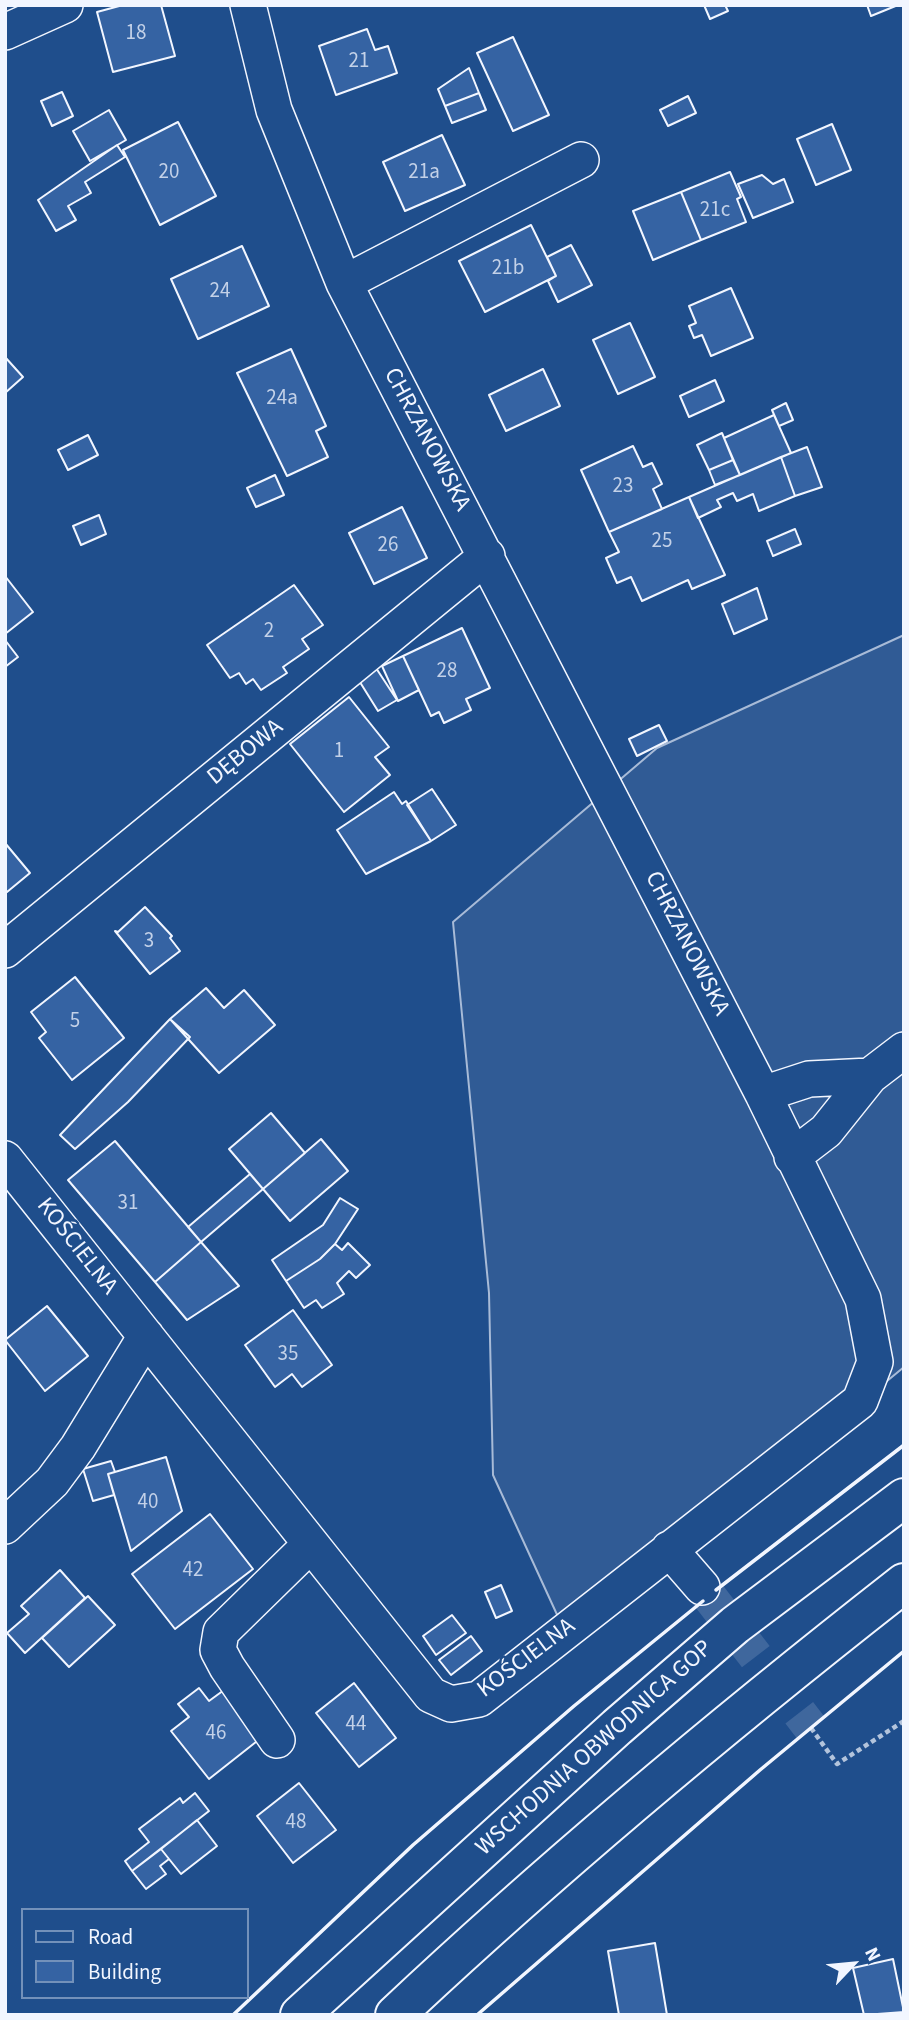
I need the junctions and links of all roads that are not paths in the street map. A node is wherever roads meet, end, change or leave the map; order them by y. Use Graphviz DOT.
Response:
graph roads {
  1 [pos="65,5"];
  2 [pos="248,5"];
  3 [pos="5,32"];
  4 [pos="581,160"];
  5 [pos="344,283"];
  6 [pos="486,556"];
  7 [pos="5,950"];
  8 [pos="904,1049"];
  9 [pos="870,1076"];
  10 [pos="763,1094"];
  11 [pos="793,1157"];
  12 [pos="5,1159"];
  13 [pos="146,1336"];
  14 [pos="904,1498"];
  15 [pos="5,1526"];
  16 [pos="311,1544"];
  17 [pos="669,1549"];
  18 [pos="904,1583"];
  19 [pos="702,1587"];
  20 [pos="277,1740"];
  21 [pos="300,2015"];
  22 [pos="395,2015"];
  1 -- 3 [label="street"];
  2 -- 5 [label="street, CHRZANOWSKA"];
  4 -- 5 [label="street"];
  5 -- 6 [label="street, CHRZANOWSKA"];
  6 -- 7 [label="street, DĘBOWA"];
  6 -- 10 [label="street, CHRZANOWSKA"];
  8 -- 9 [label="street"];
  9 -- 10 [label="street"];
  9 -- 11 [label="street"];
  10 -- 11 [label="street, CHRZANOWSKA"];
  11 -- 17 [label="street, CHRZANOWSKA"];
  12 -- 13 [label="street, KOŚCIELNA"];
  13 -- 15 [label="street"];
  13 -- 16 [label="street, KOŚCIELNA"];
  14 -- 21 [label="highway, WSCHODNIA OBWODNICA GOP"];
  16 -- 17 [label="street, KOŚCIELNA"];
  16 -- 20 [label="street"];
  17 -- 19 [label="street"];
  18 -- 22 [label="highway"];
}
